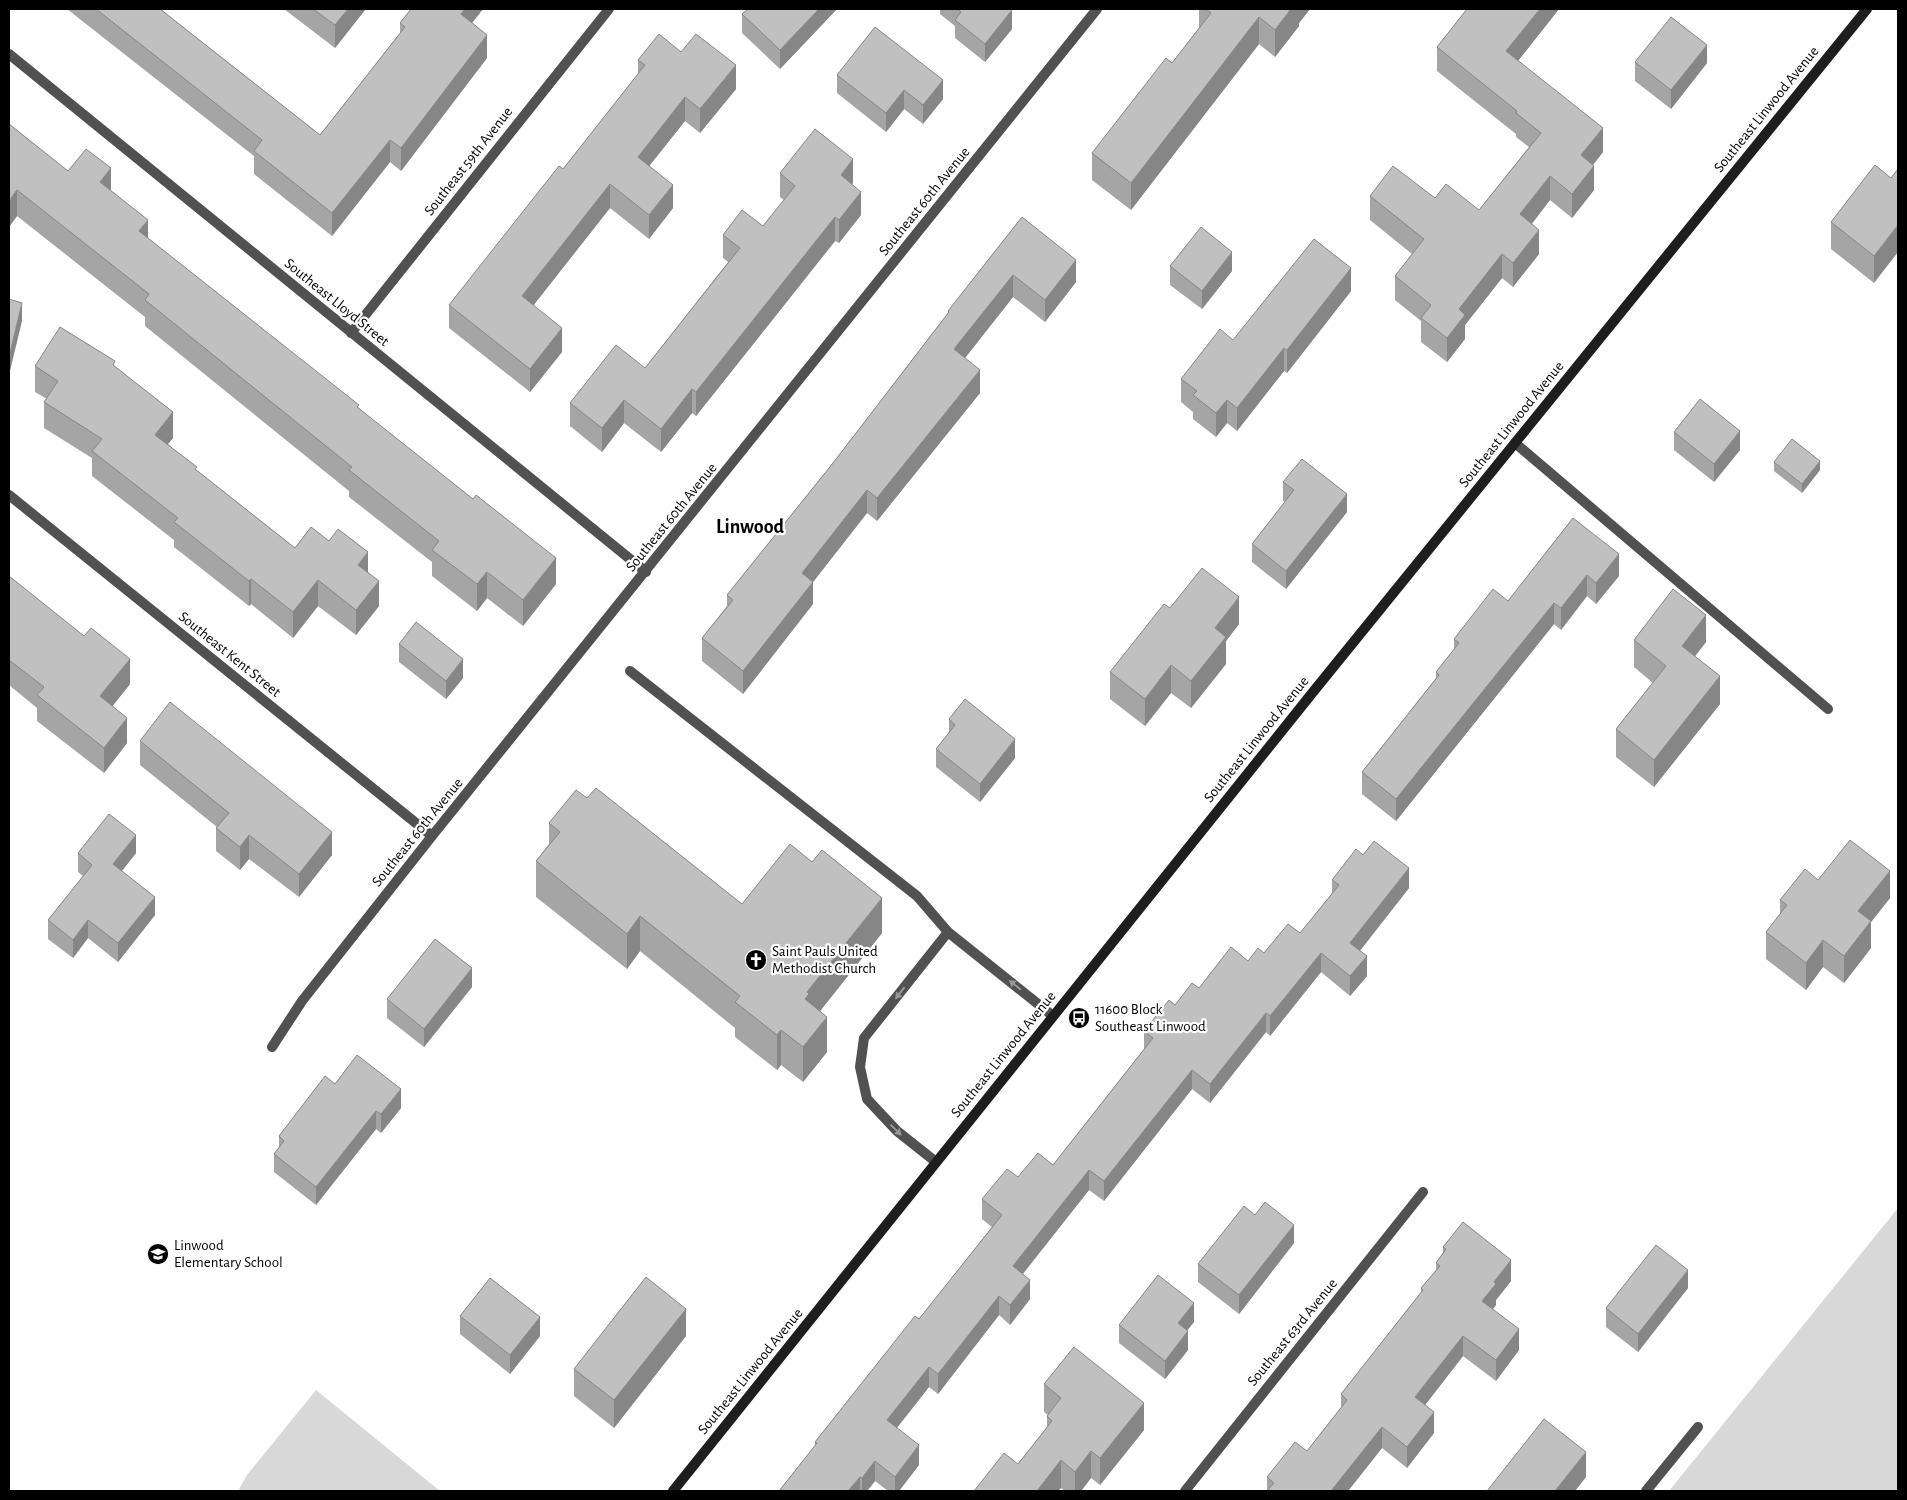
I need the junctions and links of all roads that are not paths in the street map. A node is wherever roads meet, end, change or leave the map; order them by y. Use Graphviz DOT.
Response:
graph roads {
  1 [pos="608,9"];
  2 [pos="1097,9"];
  3 [pos="1867,9"];
  4 [pos="9,54"];
  5 [pos="351,333"];
  6 [pos="1514,444"];
  7 [pos="9,495"];
  8 [pos="646,572"];
  9 [pos="630,671"];
  10 [pos="1828,709"];
  11 [pos="432,836"];
  12 [pos="948,932"];
  13 [pos="1053,1016"];
  14 [pos="272,1047"];
  15 [pos="936,1162"];
  16 [pos="1423,1192"];
  17 [pos="1698,1427"];
  18 [pos="673,1491"];
  19 [pos="1185,1491"];
  20 [pos="1646,1491"];
  1 -- 5 [label="street, Southeast 59th Avenue"];
  2 -- 8 [label="street, Southeast 60th Avenue"];
  3 -- 6 [label="main road, Southeast Linwood Avenue"];
  4 -- 5 [label="street, Southeast Lloyd Street"];
  5 -- 8 [label="street, Southeast Lloyd Street"];
  6 -- 10 [label="street"];
  6 -- 13 [label="main road, Southeast Linwood Avenue"];
  7 -- 11 [label="street, Southeast Kent Street"];
  8 -- 11 [label="street, Southeast 60th Avenue"];
  9 -- 12 [label="street"];
  11 -- 14 [label="street, Southeast 60th Avenue"];
  13 -- 12 [label="street, one-way"];
  12 -- 15 [label="street, one-way"];
  13 -- 15 [label="main road, Southeast Linwood Avenue"];
  15 -- 18 [label="main road, Southeast Linwood Avenue"];
  16 -- 19 [label="street, Southeast 63rd Avenue"];
  17 -- 20 [label="street"];
}
